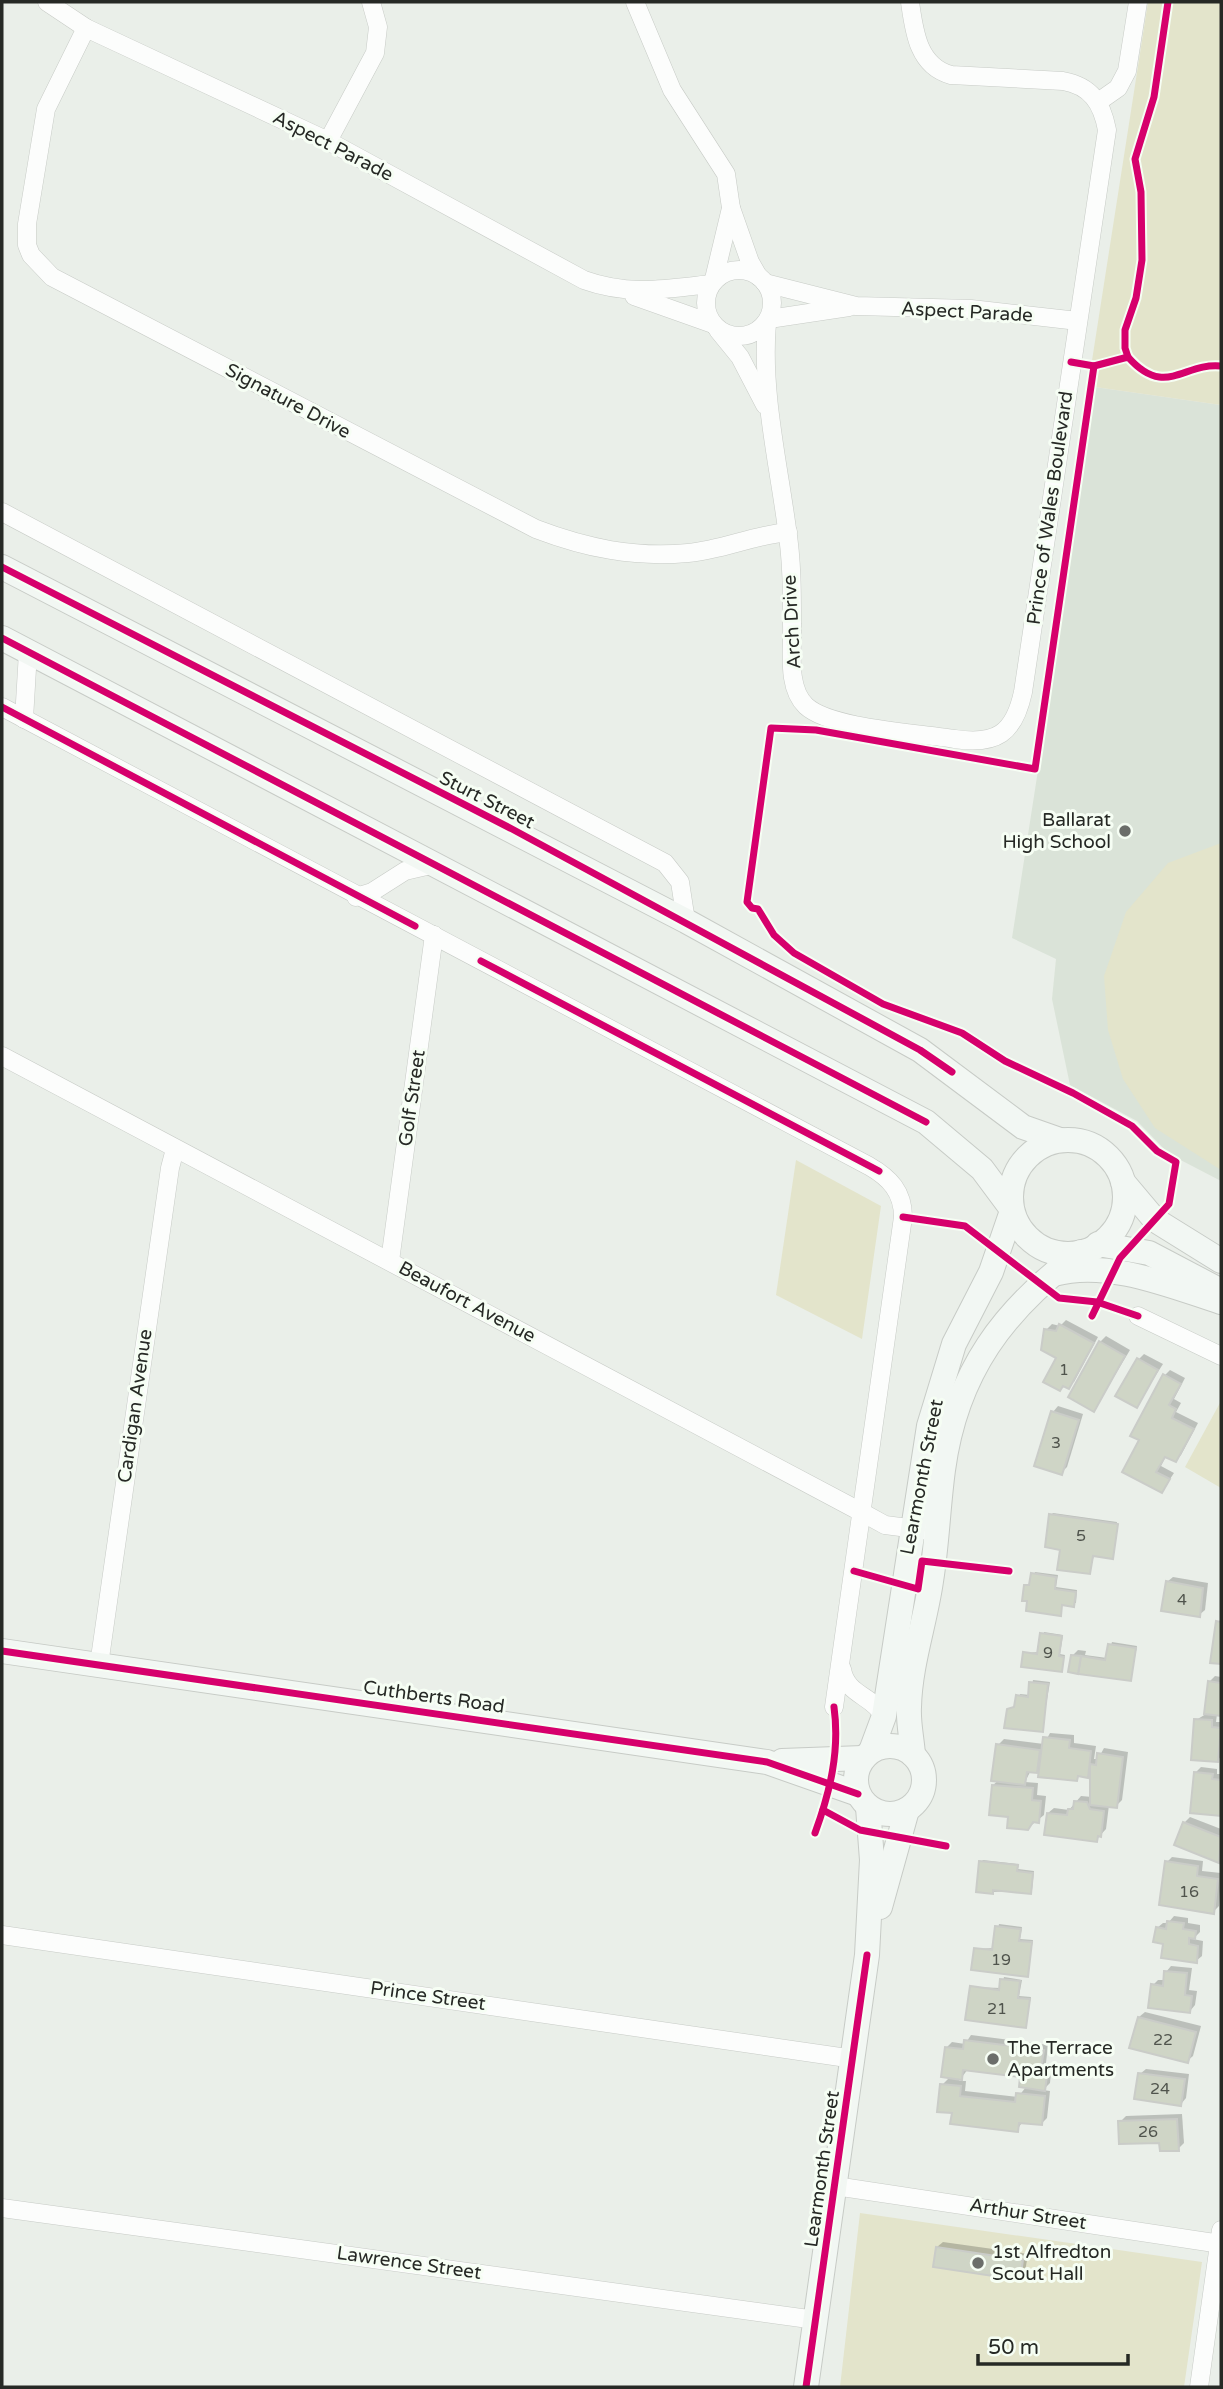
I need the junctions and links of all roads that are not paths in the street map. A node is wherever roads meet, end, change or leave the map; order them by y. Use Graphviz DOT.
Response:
graph roads {
  1 [pos="47,2"];
  2 [pos="371,2"];
  3 [pos="635,2"];
  4 [pos="910,2"];
  5 [pos="1138,2"];
  6 [pos="86,28"];
  7 [pos="1098,102"];
  8 [pos="328,141"];
  9 [pos="731,208"];
  10 [pos="762,279"];
  11 [pos="713,281"];
  12 [pos="618,290"];
  13 [pos="856,306"];
  14 [pos="768,321"];
  15 [pos="1078,321"];
  16 [pos="716,327"];
  17 [pos="770,415"];
  18 [pos="2,512"];
  19 [pos="788,532"];
  20 [pos="2,567"];
  21 [pos="2,638"];
  22 [pos="28,652"];
  23 [pos="2,707"];
  24 [pos="24,719"];
  25 [pos="1003,732"];
  26 [pos="431,865"];
  27 [pos="356,897"];
  28 [pos="686,921"];
  29 [pos="434,936"];
  30 [pos="2,1056"];
  31 [pos="1060,1140"];
  32 [pos="175,1149"];
  33 [pos="1123,1181"];
  34 [pos="1012,1209"];
  35 [pos="1090,1248"];
  36 [pos="390,1261"];
  37 [pos="1221,1261"];
  38 [pos="1050,1275"];
  39 [pos="1221,1291"];
  40 [pos="1221,1302"];
  41 [pos="1138,1316"];
  42 [pos="1221,1356"];
  43 [pos="863,1513"];
  44 [pos="912,1528"];
  45 [pos="937,1532"];
  46 [pos="2,1650"];
  47 [pos="842,1657"];
  48 [pos="99,1665"];
  49 [pos="834,1707"];
  50 [pos="884,1716"];
  51 [pos="867,1755"];
  52 [pos="914,1755"];
  53 [pos="767,1762"];
  54 [pos="863,1800"];
  55 [pos="907,1810"];
  56 [pos="2,1935"];
  57 [pos="867,1955"];
  58 [pos="854,2059"];
  59 [pos="835,2186"];
  60 [pos="2,2208"];
  61 [pos="1221,2239"];
  62 [pos="816,2320"];
  63 [pos="806,2387"];
  64 [pos="1199,2387"];
  1 -- 6 [label="street, Aspect Parade"];
  2 -- 8 [label="street"];
  3 -- 9 [label="street"];
  4 -- 7 [label="street"];
  5 -- 7 [label="street"];
  6 -- 8 [label="street, Aspect Parade"];
  6 -- 19 [label="street, Signature Drive"];
  7 -- 15 [label="street, Prince of Wales Boulevard"];
  8 -- 12 [label="street, Aspect Parade"];
  9 -- 10 [label="street"];
  9 -- 11 [label="street"];
  10 -- 11 [label="street"];
  10 -- 13 [label="street, Aspect Parade"];
  10 -- 14 [label="street"];
  11 -- 12 [label="street, Aspect Parade"];
  11 -- 16 [label="street"];
  12 -- 16 [label="street, Aspect Parade"];
  13 -- 14 [label="street, Aspect Parade"];
  13 -- 15 [label="street, Aspect Parade"];
  14 -- 16 [label="street"];
  14 -- 17 [label="street, Arch Drive"];
  15 -- 25 [label="street, Prince of Wales Boulevard"];
  16 -- 17 [label="street, Arch Drive"];
  17 -- 19 [label="street, Arch Drive"];
  18 -- 28 [label="street, Sturt Street"];
  19 -- 25 [label="street, Arch Drive"];
  20 -- 28 [label="street, Sturt Street"];
  21 -- 22 [label="street"];
  22 -- 24 [label="street"];
  22 -- 26 [label="street"];
  23 -- 24 [label="street"];
  24 -- 27 [label="street"];
  26 -- 27 [label="street"];
  26 -- 34 [label="street"];
  27 -- 29 [label="street"];
  28 -- 31 [label="street, Sturt Street"];
  29 -- 36 [label="street, Golf Street"];
  29 -- 43 [label="street"];
  30 -- 32 [label="street, Beaufort Avenue"];
  31 -- 33 [label="street"];
  31 -- 34 [label="street"];
  32 -- 36 [label="street, Beaufort Avenue"];
  32 -- 48 [label="street, Cardigan Avenue"];
  33 -- 35 [label="street"];
  33 -- 37 [label="street"];
  34 -- 35 [label="street"];
  34 -- 44 [label="street, Learmonth Street"];
  35 -- 38 [label="street, Learmonth Street"];
  35 -- 39 [label="street"];
  36 -- 43 [label="street, Beaufort Avenue"];
  38 -- 40 [label="street"];
  38 -- 45 [label="street, Learmonth Street"];
  41 -- 42 [label="street"];
  43 -- 44 [label="street, Beaufort Avenue"];
  43 -- 47 [label="street"];
  44 -- 45 [label="street, Beaufort Avenue"];
  44 -- 50 [label="street, Learmonth Street"];
  45 -- 52 [label="street, Learmonth Street"];
  46 -- 48 [label="street, Cuthberts Road"];
  47 -- 49 [label="street"];
  47 -- 50 [label="street"];
  48 -- 53 [label="street, Cuthberts Road"];
  50 -- 51 [label="street, Learmonth Street"];
  51 -- 52 [label="street"];
  51 -- 53 [label="street, Cuthberts Road"];
  51 -- 54 [label="street"];
  52 -- 55 [label="street"];
  53 -- 54 [label="street, Cuthberts Road"];
  54 -- 55 [label="street"];
  54 -- 57 [label="street, Learmonth Street"];
  55 -- 57 [label="street, Learmonth Street"];
  56 -- 58 [label="street, Prince Street"];
  57 -- 58 [label="street, Learmonth Street"];
  58 -- 59 [label="street, Learmonth Street"];
  59 -- 61 [label="street, Arthur Street"];
  59 -- 62 [label="street, Learmonth Street"];
  60 -- 62 [label="street, Lawrence Street"];
  61 -- 64 [label="street"];
  62 -- 63 [label="street, Learmonth Street"];
}
